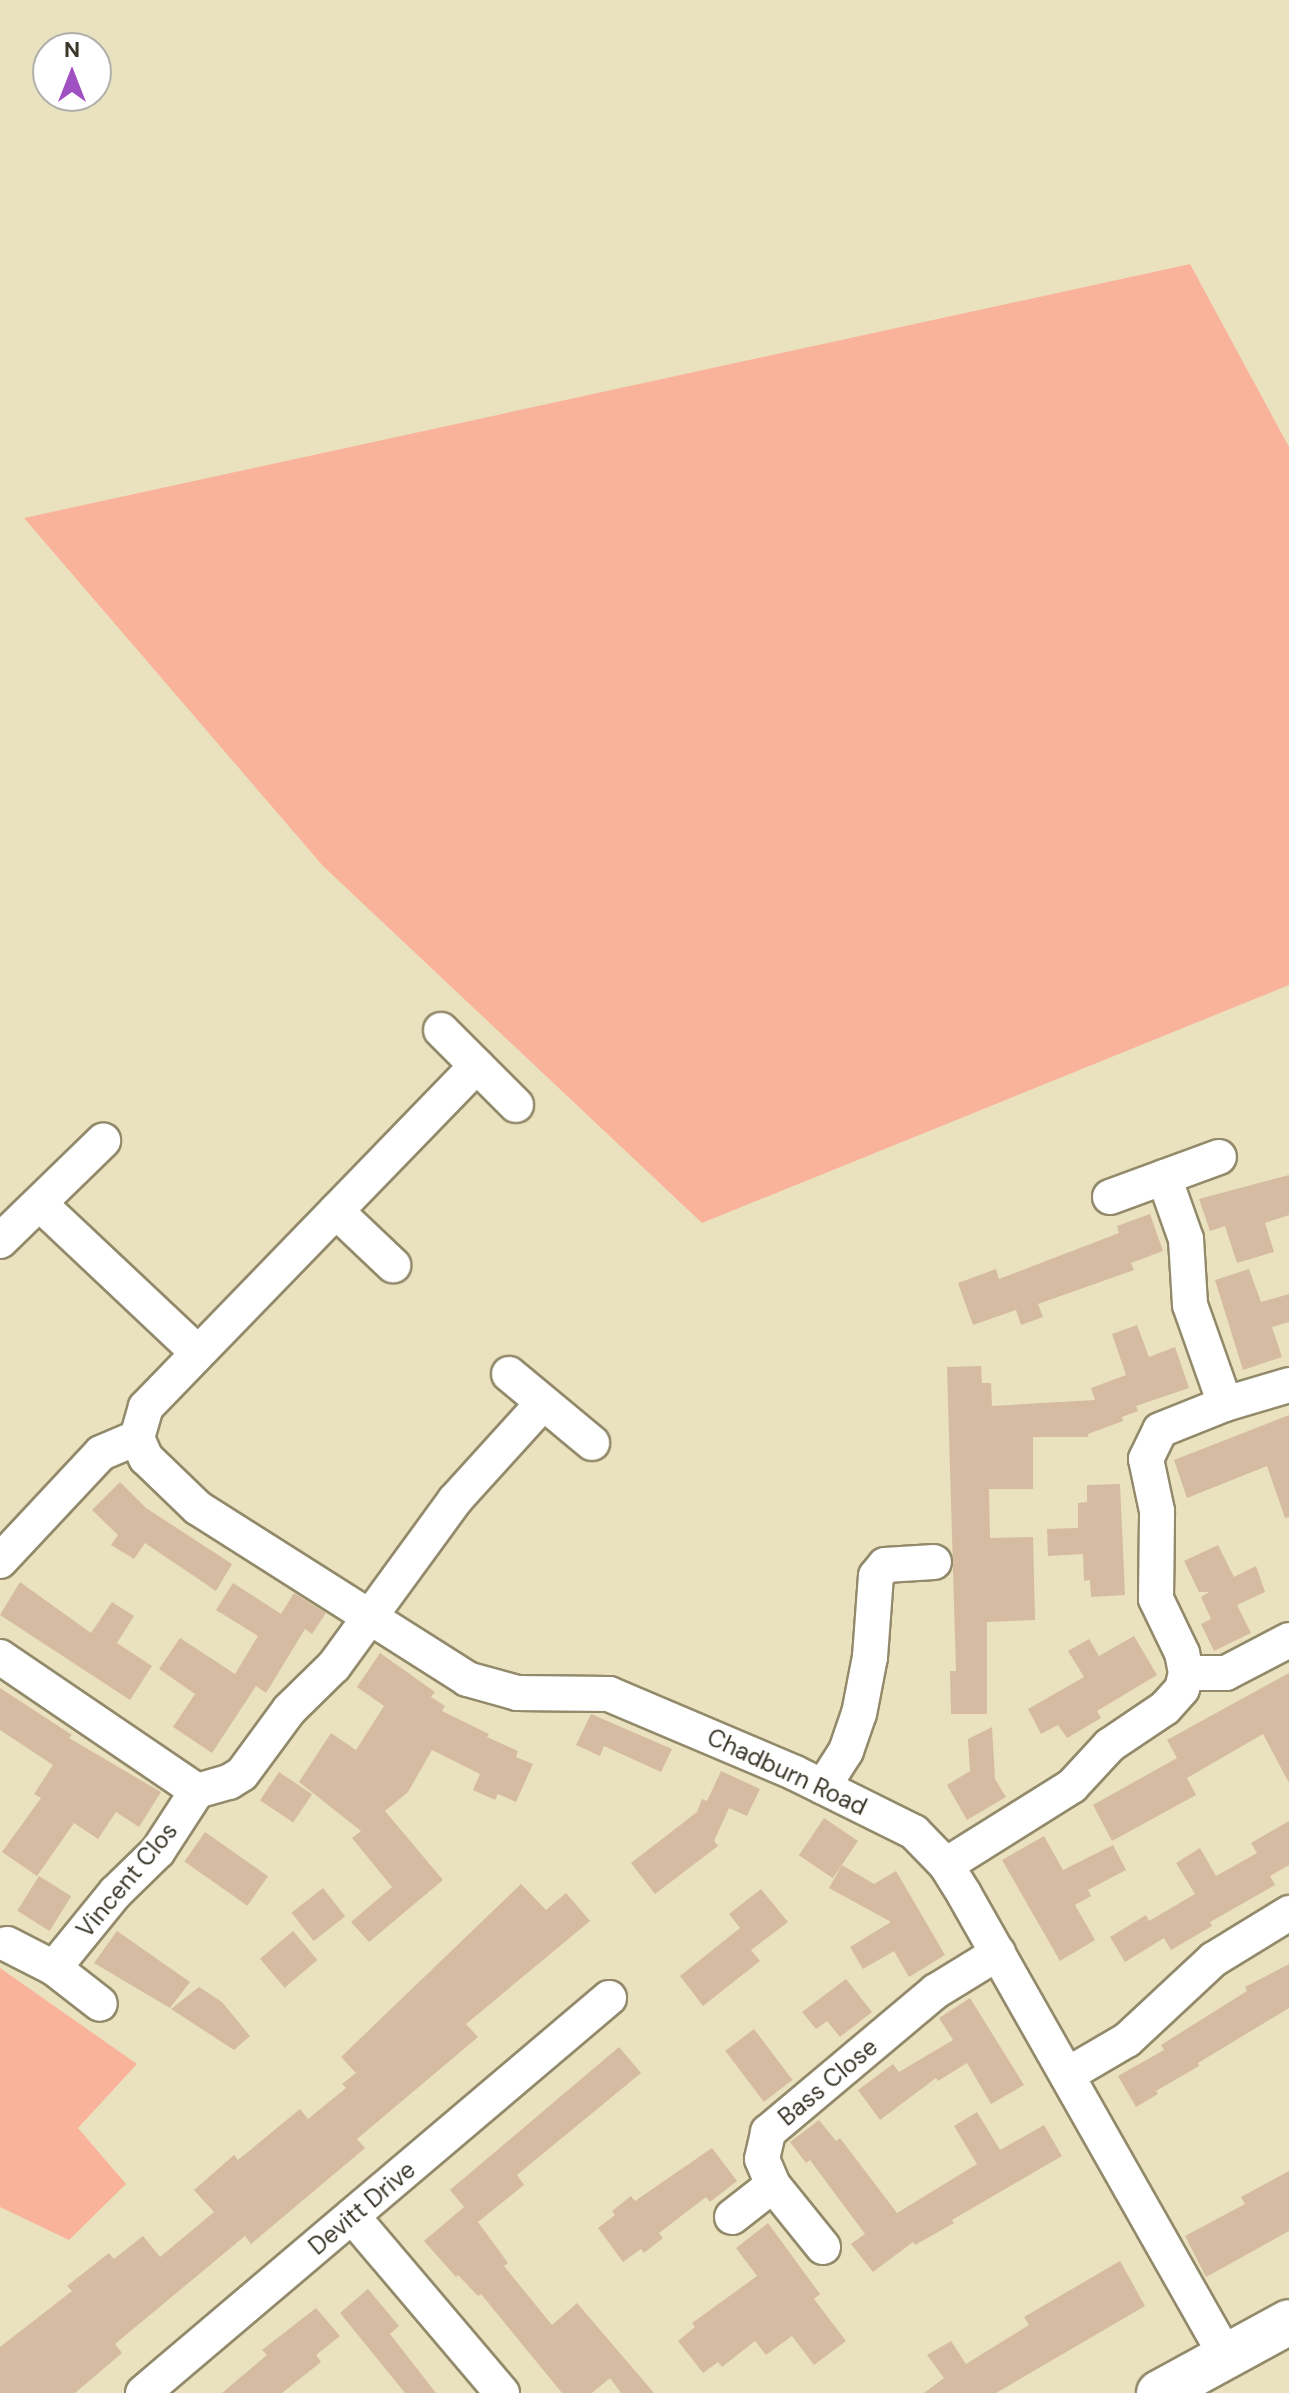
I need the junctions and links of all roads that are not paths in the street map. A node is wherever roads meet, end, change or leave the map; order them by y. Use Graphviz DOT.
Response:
graph roads {
  1 [pos="441,1030"];
  2 [pos="477,1066"];
  3 [pos="516,1105"];
  4 [pos="103,1141"];
  5 [pos="1219,1157"];
  6 [pos="1164,1177"];
  7 [pos="1110,1197"];
  8 [pos="40,1204"];
  9 [pos="336,1211"];
  10 [pos="0,1241"];
  11 [pos="393,1265"];
  12 [pos="197,1352"];
  13 [pos="509,1374"];
  14 [pos="1289,1385"];
  15 [pos="543,1403"];
  16 [pos="1225,1404"];
  17 [pos="137,1438"];
  18 [pos="592,1443"];
  19 [pos="0,1561"];
  20 [pos="934,1562"];
  21 [pos="368,1618"];
  22 [pos="1289,1640"];
  23 [pos="0,1657"];
  24 [pos="1186,1673"];
  25 [pos="823,1787"];
  26 [pos="197,1791"];
  27 [pos="946,1865"];
  28 [pos="1289,1913"];
  29 [pos="7,1944"];
  30 [pos="998,1953"];
  31 [pos="54,1968"];
  32 [pos="609,1998"];
  33 [pos="100,2004"];
  34 [pos="1067,2075"];
  35 [pos="773,2185"];
  36 [pos="352,2216"];
  37 [pos="732,2217"];
  38 [pos="823,2247"];
  39 [pos="1289,2322"];
  40 [pos="1226,2356"];
  41 [pos="143,2393"];
  42 [pos="502,2393"];
  43 [pos="1159,2393"];
  1 -- 2 [label="street"];
  2 -- 3 [label="street"];
  2 -- 9 [label="street"];
  4 -- 8 [label="street"];
  5 -- 6 [label="street"];
  6 -- 7 [label="street"];
  6 -- 16 [label="street"];
  8 -- 10 [label="street"];
  8 -- 12 [label="street"];
  9 -- 11 [label="street"];
  9 -- 12 [label="street"];
  12 -- 17 [label="street"];
  13 -- 15 [label="street"];
  14 -- 16 [label="street"];
  15 -- 18 [label="street"];
  15 -- 21 [label="street"];
  16 -- 24 [label="street"];
  17 -- 19 [label="street"];
  17 -- 21 [label="street, Chadburn Road"];
  20 -- 25 [label="street"];
  21 -- 25 [label="street, Chadburn Road"];
  21 -- 26 [label="street"];
  22 -- 24 [label="street"];
  23 -- 26 [label="street"];
  24 -- 27 [label="street"];
  25 -- 27 [label="street, Chadburn Road"];
  26 -- 31 [label="street, Vincent Clos"];
  27 -- 30 [label="street, Chadburn Road"];
  28 -- 34 [label="street"];
  29 -- 31 [label="street"];
  30 -- 34 [label="street, Chadburn Road"];
  30 -- 35 [label="street, Bass Close"];
  31 -- 33 [label="street"];
  32 -- 36 [label="street, Devitt Drive"];
  34 -- 40 [label="street, Chadburn Road"];
  35 -- 37 [label="street"];
  35 -- 38 [label="street, Bass Close"];
  36 -- 41 [label="street, Devitt Drive"];
  36 -- 42 [label="street"];
  39 -- 40 [label="street"];
  40 -- 43 [label="street"];
}
